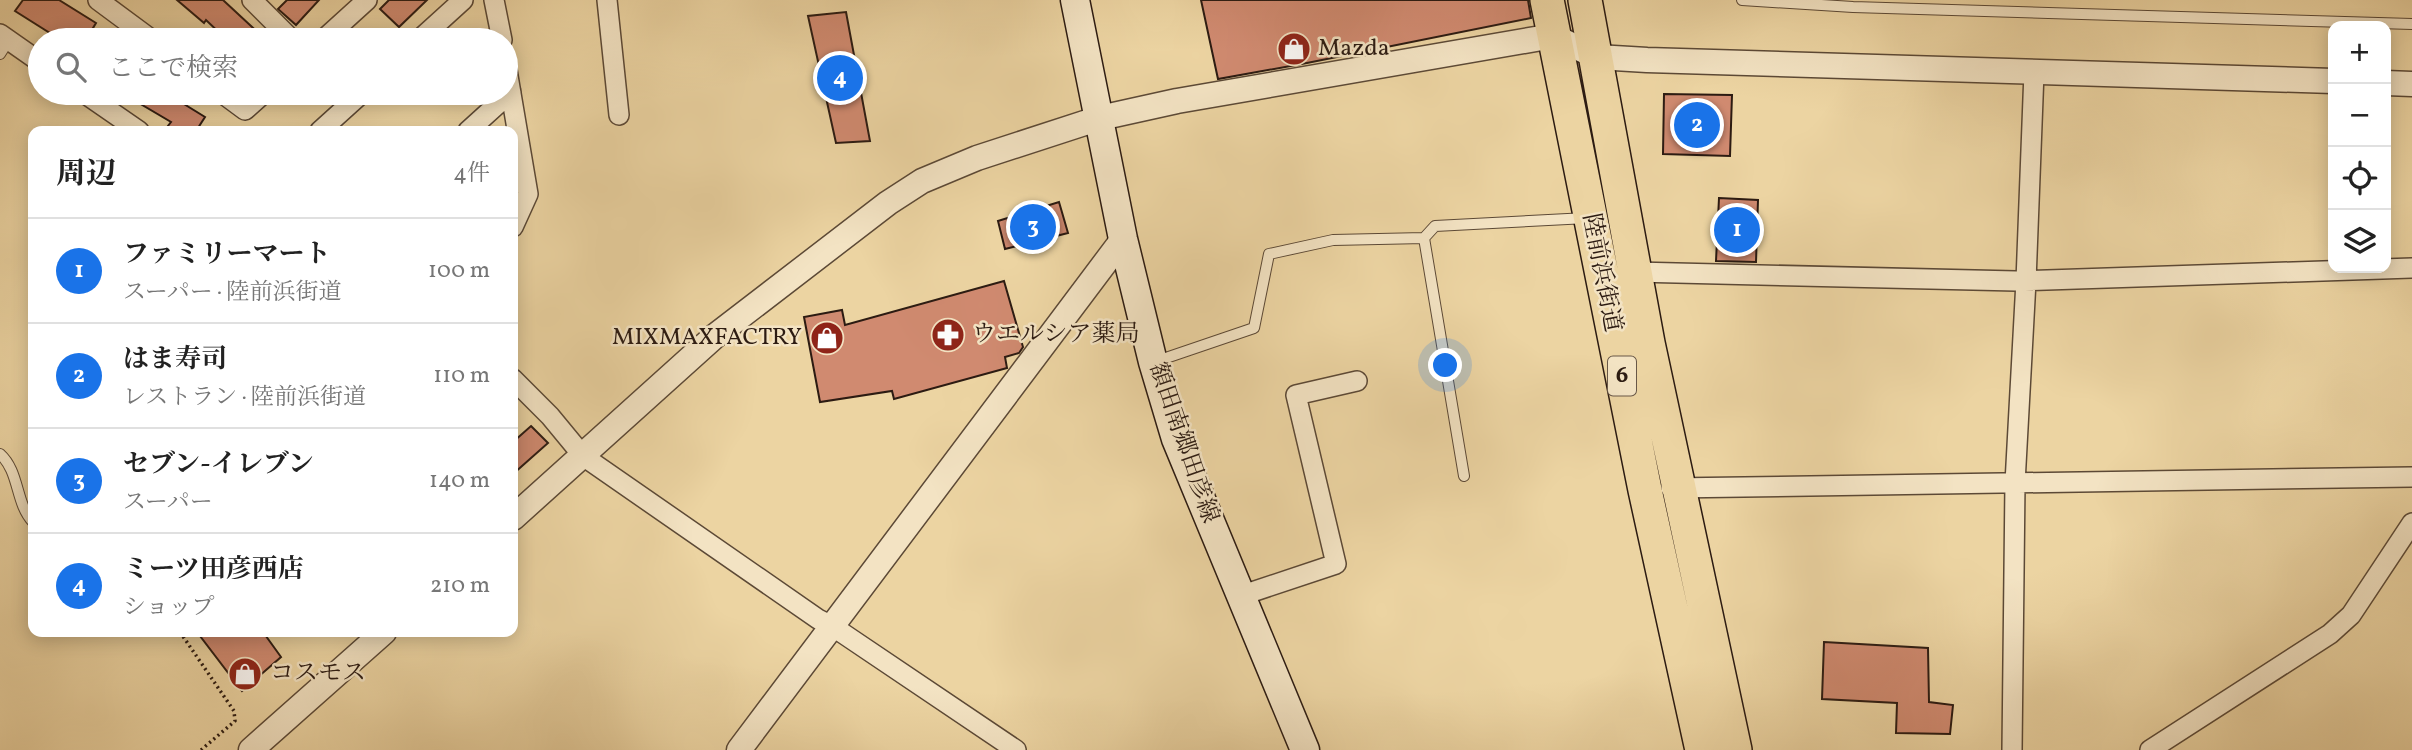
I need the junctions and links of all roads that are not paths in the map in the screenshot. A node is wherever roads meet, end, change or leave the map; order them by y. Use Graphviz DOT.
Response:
graph roads {
  1 [pos="98,0"];
  2 [pos="251,0"];
  3 [pos="367,0"];
  4 [pos="463,0"];
  5 [pos="494,0"];
  6 [pos="607,0"];
  7 [pos="1075,0"];
  8 [pos="1547,0"];
  9 [pos="1585,0"];
  10 [pos="1742,0"];
  11 [pos="2412,24"];
  12 [pos="136,28"];
  13 [pos="280,28"];
  14 [pos="336,28"];
  15 [pos="432,28"];
  16 [pos="500,28"];
  17 [pos="1553,36"];
  18 [pos="3,43"];
  19 [pos="28,56"];
  20 [pos="1597,57"];
  21 [pos="2034,72"];
  22 [pos="2328,81"];
  23 [pos="2391,83"];
  24 [pos="2412,83"];
  25 [pos="101,105"];
  26 [pos="349,105"];
  27 [pos="497,105"];
  28 [pos="513,105"];
  29 [pos="619,115"];
  30 [pos="1100,118"];
  31 [pos="132,126"];
  32 [pos="326,126"];
  33 [pos="474,126"];
  34 [pos="517,126"];
  35 [pos="518,134"];
  36 [pos="518,217"];
  37 [pos="1591,218"];
  38 [pos="1424,238"];
  39 [pos="1123,239"];
  40 [pos="2412,268"];
  41 [pos="1635,272"];
  42 [pos="2026,281"];
  43 [pos="1153,362"];
  44 [pos="1357,381"];
  45 [pos="518,384"];
  46 [pos="0,454"];
  47 [pos="583,456"];
  48 [pos="1464,476"];
  49 [pos="2412,477"];
  50 [pos="2015,482"];
  51 [pos="1679,487"];
  52 [pos="1645,490"];
  53 [pos="518,514"];
  54 [pos="28,516"];
  55 [pos="2412,523"];
  56 [pos="1240,596"];
  57 [pos="832,626"];
  58 [pos="378,637"];
  59 [pos="2162,747"];
  60 [pos="251,750"];
  61 [pos="738,750"];
  62 [pos="1016,750"];
  63 [pos="1305,750"];
  64 [pos="1702,750"];
  65 [pos="1735,750"];
  66 [pos="2012,750"];
  1 -- 12 [label="street"];
  2 -- 13 [label="street"];
  3 -- 14 [label="street"];
  4 -- 15 [label="street"];
  5 -- 16 [label="street"];
  6 -- 29 [label="street"];
  7 -- 30 [label="main road, 額田南郷田彦線"];
  8 -- 17 [label="highway, 陸前浜街道 / 6"];
  9 -- 20 [label="highway, 陸前浜街道 / 6"];
  10 -- 11 [label="lane"];
  17 -- 20 [label="street"];
  17 -- 30 [label="street"];
  17 -- 37 [label="highway, 陸前浜街道 / 6"];
  18 -- 19 [label="street"];
  20 -- 21 [label="street"];
  20 -- 41 [label="highway, 陸前浜街道 / 6"];
  21 -- 22 [label="street"];
  21 -- 42 [label="street"];
  23 -- 24 [label="street"];
  25 -- 31 [label="street"];
  26 -- 32 [label="street"];
  27 -- 33 [label="street"];
  28 -- 34 [label="street"];
  30 -- 39 [label="main road, 額田南郷田彦線"];
  30 -- 47 [label="street"];
  35 -- 36 [label="street"];
  37 -- 38 [label="lane"];
  37 -- 52 [label="highway, 陸前浜街道 / 6"];
  38 -- 43 [label="lane"];
  38 -- 48 [label="lane"];
  39 -- 43 [label="main road, 額田南郷田彦線"];
  39 -- 57 [label="street"];
  40 -- 42 [label="street"];
  41 -- 42 [label="street"];
  41 -- 51 [label="highway, 陸前浜街道 / 6"];
  42 -- 50 [label="street"];
  43 -- 56 [label="main road, 額田南郷田彦線"];
  44 -- 56 [label="street"];
  45 -- 47 [label="street"];
  46 -- 54 [label="lane"];
  47 -- 53 [label="street"];
  47 -- 57 [label="street"];
  49 -- 50 [label="street"];
  50 -- 51 [label="street"];
  50 -- 66 [label="street"];
  51 -- 52 [label="street"];
  51 -- 65 [label="highway, 陸前浜街道 / 6"];
  52 -- 64 [label="highway, 陸前浜街道 / 6"];
  55 -- 59 [label="street"];
  56 -- 63 [label="main road, 額田南郷田彦線"];
  57 -- 61 [label="street"];
  57 -- 62 [label="street"];
  58 -- 60 [label="street"];
}
